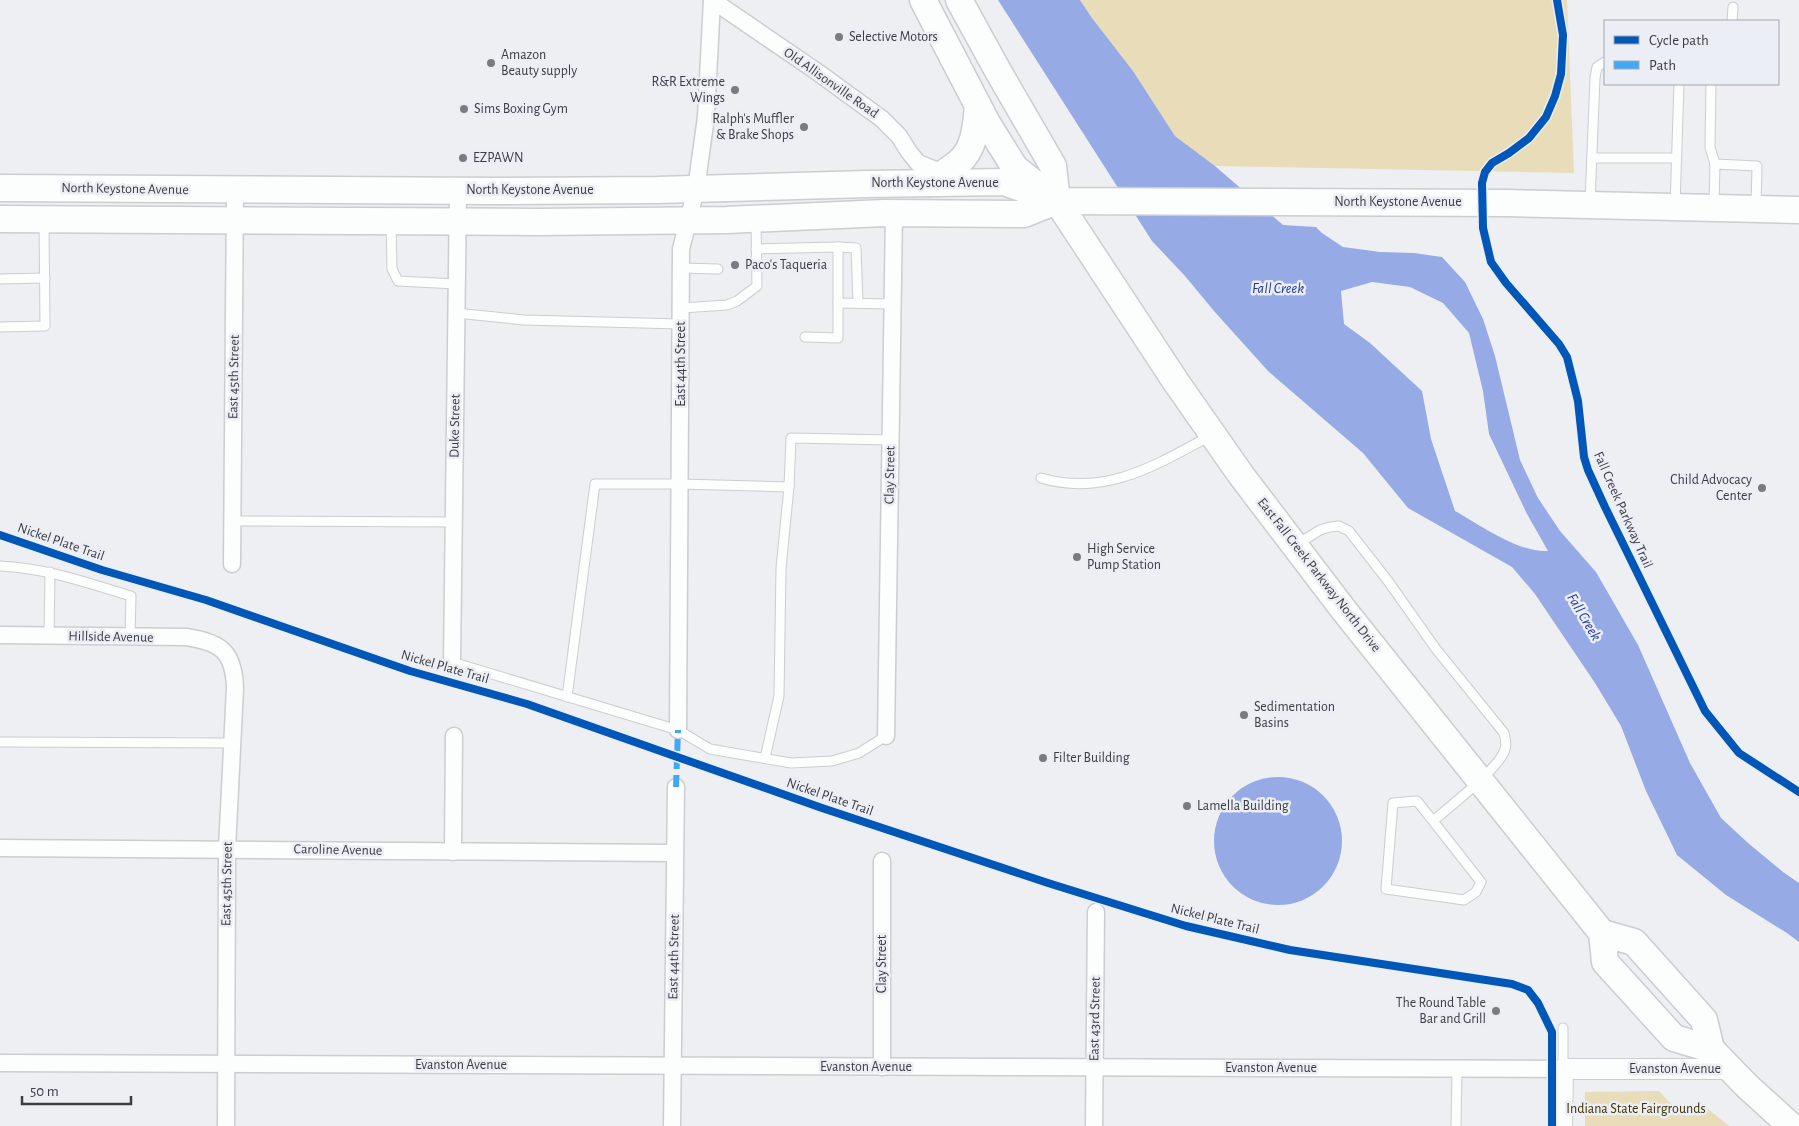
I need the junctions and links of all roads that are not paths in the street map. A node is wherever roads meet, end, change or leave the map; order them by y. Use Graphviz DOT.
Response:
graph roads {
  1 [pos="712,0"];
  2 [pos="922,0"];
  3 [pos="959,0"];
  4 [pos="1733,7"];
  5 [pos="1732,20"];
  6 [pos="1604,63"];
  7 [pos="1679,85"];
  8 [pos="1711,85"];
  9 [pos="978,106"];
  10 [pos="1592,158"];
  11 [pos="1676,158"];
  12 [pos="1715,164"];
  13 [pos="945,179"];
  14 [pos="0,188"];
  15 [pos="236,189"];
  16 [pos="696,189"];
  17 [pos="458,190"];
  18 [pos="1057,200"];
  19 [pos="1590,205"];
  20 [pos="1675,207"];
  21 [pos="1714,208"];
  22 [pos="1756,209"];
  23 [pos="1799,210"];
  24 [pos="894,213"];
  25 [pos="0,219"];
  26 [pos="44,219"];
  27 [pos="756,219"];
  28 [pos="235,220"];
  29 [pos="688,220"];
  30 [pos="391,221"];
  31 [pos="457,221"];
  32 [pos="838,247"];
  33 [pos="756,249"];
  34 [pos="681,268"];
  35 [pos="718,269"];
  36 [pos="45,278"];
  37 [pos="0,279"];
  38 [pos="456,284"];
  39 [pos="838,303"];
  40 [pos="858,304"];
  41 [pos="893,304"];
  42 [pos="456,313"];
  43 [pos="681,316"];
  44 [pos="0,327"];
  45 [pos="805,337"];
  46 [pos="1212,434"];
  47 [pos="891,440"];
  48 [pos="1041,478"];
  49 [pos="680,484"];
  50 [pos="789,487"];
  51 [pos="232,521"];
  52 [pos="454,522"];
  53 [pos="1295,546"];
  54 [pos="232,564"];
  55 [pos="0,566"];
  56 [pos="50,572"];
  57 [pos="0,635"];
  58 [pos="49,636"];
  59 [pos="130,637"];
  60 [pos="219,647"];
  61 [pos="452,662"];
  62 [pos="567,697"];
  63 [pos="678,730"];
  64 [pos="454,736"];
  65 [pos="886,736"];
  66 [pos="0,742"];
  67 [pos="232,743"];
  68 [pos="764,758"];
  69 [pos="1480,781"];
  70 [pos="676,787"];
  71 [pos="1434,821"];
  72 [pos="0,848"];
  73 [pos="227,849"];
  74 [pos="453,852"];
  75 [pos="675,853"];
  76 [pos="882,861"];
  77 [pos="1096,912"];
  78 [pos="1602,933"];
  79 [pos="1563,1028"];
  80 [pos="1711,1049"];
  81 [pos="0,1063"];
  82 [pos="226,1064"];
  83 [pos="672,1066"];
  84 [pos="882,1067"];
  85 [pos="1095,1068"];
  86 [pos="1457,1069"];
  87 [pos="1562,1069"];
  88 [pos="1731,1070"];
  89 [pos="1772,1117"];
  90 [pos="226,1126"];
  91 [pos="672,1126"];
  92 [pos="1094,1126"];
  93 [pos="1456,1126"];
  94 [pos="1562,1126"];
  95 [pos="1791,1126"];
  1 -- 13 [label="street, Old Allisonville Road"];
  1 -- 16 [label="street, East 44th Street"];
  2 -- 9 [label="main road, East Fall Creek Parkway North Drive"];
  3 -- 18 [label="main road, East Fall Creek Parkway North Drive"];
  4 -- 5 [label="lane"];
  6 -- 10 [label="lane"];
  7 -- 11 [label="lane"];
  8 -- 12 [label="lane"];
  9 -- 13 [label="main road"];
  9 -- 18 [label="main road, East Fall Creek Parkway North Drive"];
  10 -- 11 [label="lane"];
  10 -- 19 [label="lane"];
  11 -- 20 [label="lane"];
  12 -- 21 [label="lane"];
  12 -- 22 [label="lane"];
  13 -- 16 [label="main road, North Keystone Avenue"];
  13 -- 18 [label="main road, North Keystone Avenue"];
  14 -- 15 [label="main road, North Keystone Avenue"];
  15 -- 17 [label="main road, North Keystone Avenue"];
  15 -- 28 [label="street, East 45th Street"];
  16 -- 17 [label="main road, North Keystone Avenue"];
  16 -- 29 [label="street, East 44th Street"];
  17 -- 31 [label="street, Duke Street"];
  18 -- 19 [label="main road, North Keystone Avenue"];
  18 -- 24 [label="main road, North Keystone Avenue"];
  18 -- 46 [label="main road, East Fall Creek Parkway North Drive"];
  19 -- 20 [label="main road, North Keystone Avenue"];
  20 -- 21 [label="main road, North Keystone Avenue"];
  21 -- 22 [label="main road, North Keystone Avenue"];
  22 -- 23 [label="main road, North Keystone Avenue"];
  24 -- 27 [label="main road, North Keystone Avenue"];
  24 -- 41 [label="street, Clay Street"];
  25 -- 26 [label="main road, North Keystone Avenue"];
  26 -- 28 [label="main road, North Keystone Avenue"];
  26 -- 36 [label="lane"];
  27 -- 29 [label="main road, North Keystone Avenue"];
  27 -- 33 [label="lane"];
  28 -- 30 [label="main road, North Keystone Avenue"];
  28 -- 51 [label="street, East 45th Street"];
  29 -- 31 [label="main road, North Keystone Avenue"];
  29 -- 34 [label="street, East 44th Street"];
  30 -- 31 [label="main road, North Keystone Avenue"];
  30 -- 38 [label="lane"];
  31 -- 38 [label="street, Duke Street"];
  32 -- 33 [label="lane"];
  32 -- 39 [label="lane"];
  32 -- 40 [label="lane"];
  33 -- 43 [label="lane"];
  34 -- 35 [label="lane"];
  34 -- 43 [label="street, East 44th Street"];
  36 -- 37 [label="lane"];
  36 -- 44 [label="lane"];
  38 -- 42 [label="street, Duke Street"];
  39 -- 40 [label="lane"];
  39 -- 45 [label="lane"];
  40 -- 41 [label="lane"];
  41 -- 47 [label="street, Clay Street"];
  42 -- 43 [label="lane"];
  42 -- 52 [label="street, Duke Street"];
  43 -- 49 [label="street, East 44th Street"];
  46 -- 48 [label="lane"];
  46 -- 53 [label="main road, East Fall Creek Parkway North Drive"];
  47 -- 50 [label="lane"];
  47 -- 65 [label="street, Clay Street"];
  49 -- 50 [label="lane"];
  49 -- 62 [label="lane"];
  49 -- 63 [label="street, East 44th Street"];
  50 -- 68 [label="lane"];
  51 -- 52 [label="lane"];
  51 -- 54 [label="street, East 45th Street"];
  52 -- 61 [label="street, Duke Street"];
  53 -- 69 [label="main road, East Fall Creek Parkway North Drive"];
  53 -- 69 [label="lane"];
  55 -- 56 [label="lane"];
  56 -- 58 [label="lane"];
  56 -- 59 [label="lane"];
  57 -- 58 [label="street, Hillside Avenue"];
  58 -- 59 [label="street, Hillside Avenue"];
  59 -- 60 [label="street, Hillside Avenue"];
  60 -- 67 [label="street, East 45th Street"];
  61 -- 62 [label="lane"];
  62 -- 63 [label="lane"];
  63 -- 68 [label="lane"];
  64 -- 74 [label="street"];
  65 -- 68 [label="lane"];
  66 -- 67 [label="lane"];
  67 -- 73 [label="street, East 45th Street"];
  69 -- 71 [label="lane"];
  69 -- 78 [label="main road, East Fall Creek Parkway North Drive"];
  70 -- 75 [label="street, East 44th Street"];
  71 -- 71 [label="lane"];
  72 -- 73 [label="street, Caroline Avenue"];
  73 -- 74 [label="street, Caroline Avenue"];
  73 -- 82 [label="street, East 45th Street"];
  74 -- 75 [label="street, Caroline Avenue"];
  75 -- 83 [label="street, East 44th Street"];
  76 -- 84 [label="street, Clay Street"];
  77 -- 85 [label="street, East 43rd Street"];
  78 -- 80 [label="main road"];
  78 -- 80 [label="main road"];
  79 -- 87 [label="lane"];
  80 -- 88 [label="main road"];
  81 -- 82 [label="street, Evanston Avenue"];
  82 -- 83 [label="street, Evanston Avenue"];
  82 -- 90 [label="street, East 45th Street"];
  83 -- 84 [label="street, Evanston Avenue"];
  83 -- 91 [label="street, East 44th Street"];
  84 -- 85 [label="street, Evanston Avenue"];
  85 -- 86 [label="street, Evanston Avenue"];
  85 -- 92 [label="street, East 43rd Street"];
  86 -- 87 [label="street, Evanston Avenue"];
  86 -- 93 [label="lane"];
  87 -- 88 [label="street, Evanston Avenue"];
  87 -- 94 [label="street"];
  88 -- 89 [label="main road"];
  89 -- 95 [label="main road"];
}
